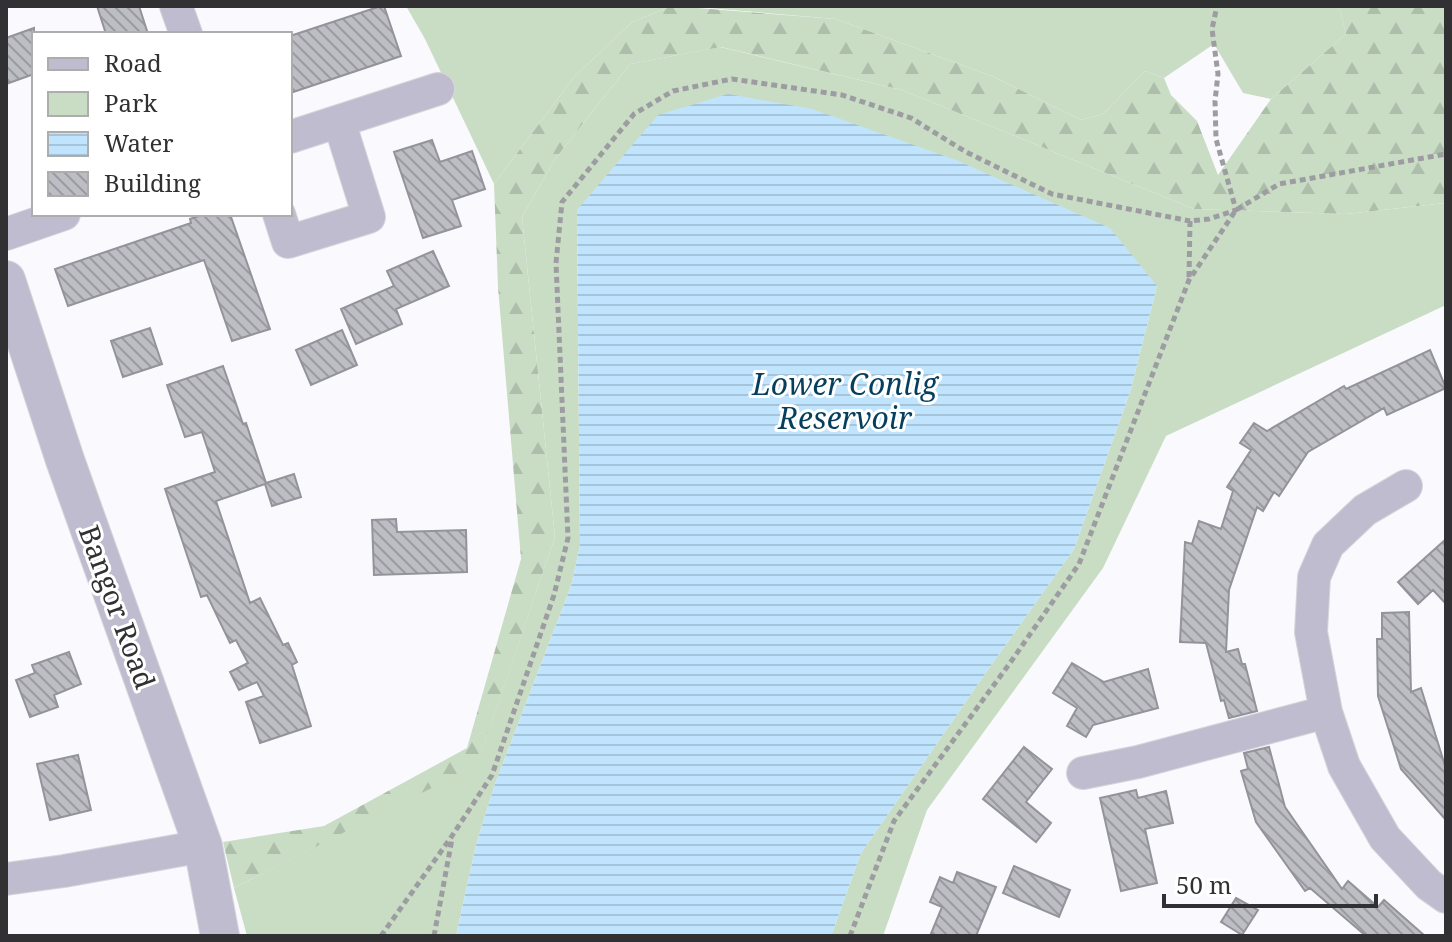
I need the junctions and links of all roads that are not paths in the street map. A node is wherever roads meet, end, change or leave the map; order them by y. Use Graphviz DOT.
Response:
graph roads {
  1 [pos="176,6"];
  2 [pos="185,32"];
  3 [pos="438,89"];
  4 [pos="339,121"];
  5 [pos="292,136"];
  6 [pos="58,216"];
  7 [pos="280,216"];
  8 [pos="6,234"];
  9 [pos="6,280"];
  10 [pos="15,339"];
  11 [pos="1406,486"];
  12 [pos="1326,712"];
  13 [pos="1083,773"];
  14 [pos="203,846"];
  15 [pos="6,879"];
  16 [pos="1446,897"];
  17 [pos="220,936"];
  1 -- 2 [label="street"];
  3 -- 4 [label="street"];
  4 -- 5 [label="street"];
  4 -- 7 [label="street"];
  6 -- 8 [label="street"];
  9 -- 10 [label="street, Bangor Road"];
  10 -- 14 [label="street, Bangor Road"];
  11 -- 12 [label="street"];
  12 -- 13 [label="street"];
  12 -- 16 [label="street"];
  14 -- 15 [label="street"];
  14 -- 17 [label="street, Bangor Road"];
}
